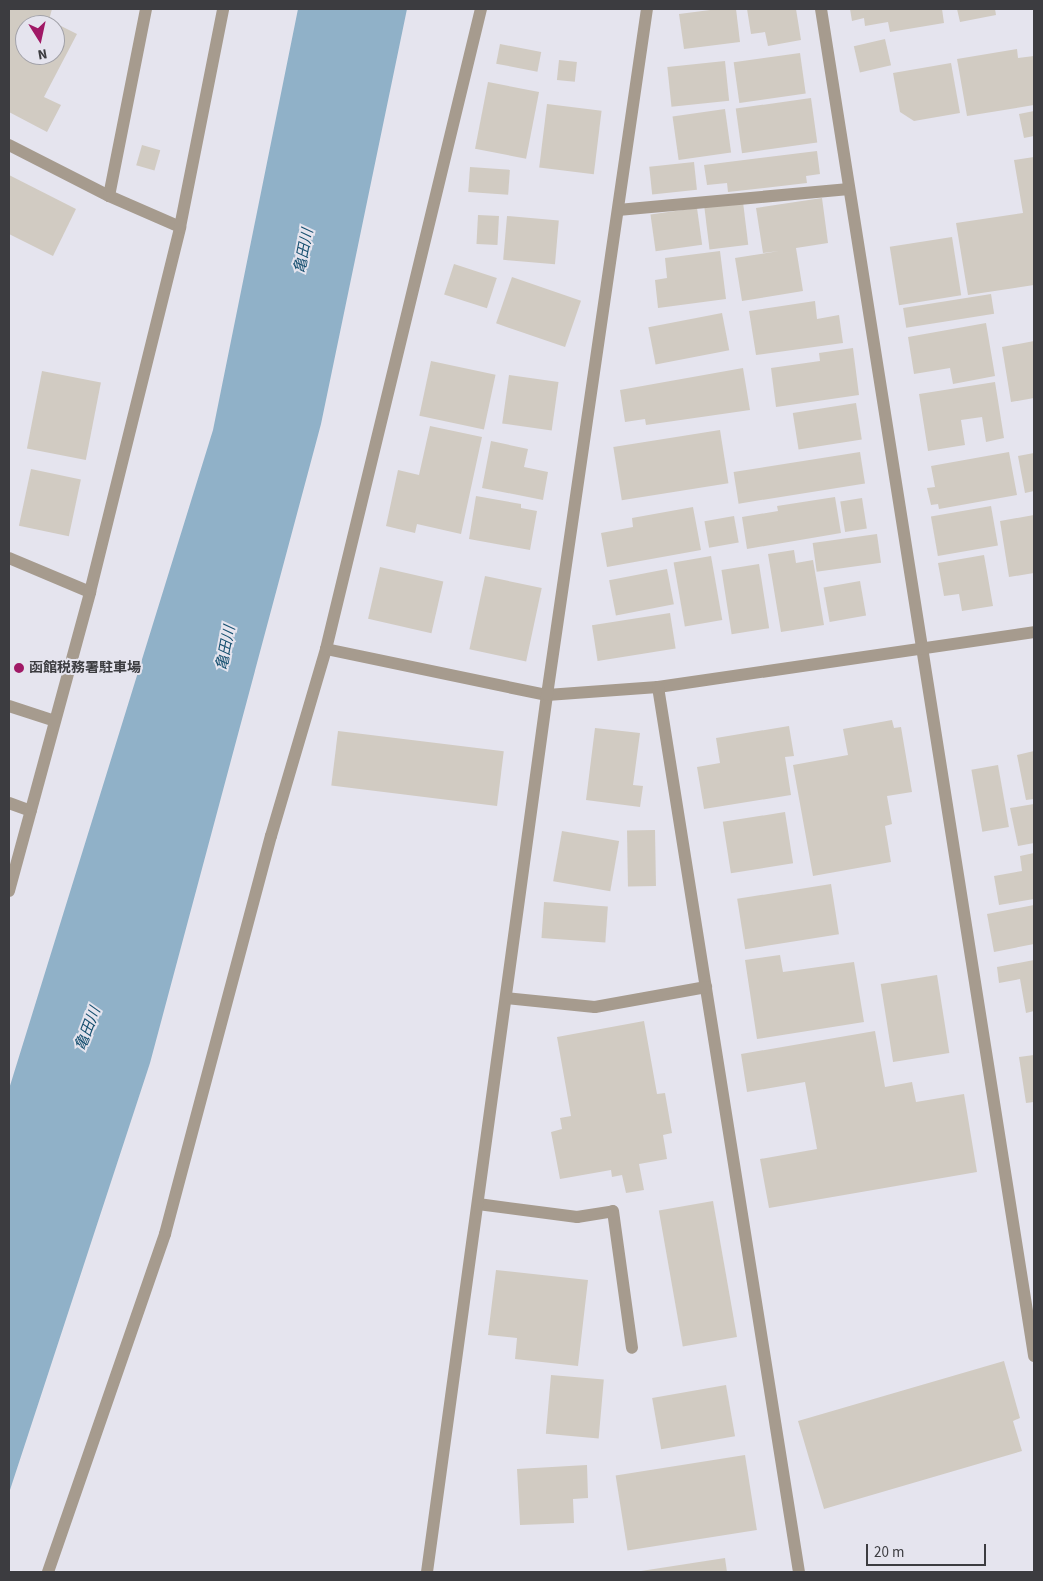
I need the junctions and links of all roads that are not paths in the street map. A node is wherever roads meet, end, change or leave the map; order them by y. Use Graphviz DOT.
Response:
graph roads {
  1 [pos="146,9"];
  2 [pos="223,9"];
  3 [pos="481,9"];
  4 [pos="647,9"];
  5 [pos="821,9"];
  6 [pos="9,145"];
  7 [pos="849,189"];
  8 [pos="110,196"];
  9 [pos="618,210"];
  10 [pos="180,227"];
  11 [pos="9,558"];
  12 [pos="90,592"];
  13 [pos="1034,632"];
  14 [pos="924,647"];
  15 [pos="326,649"];
  16 [pos="658,687"];
  17 [pos="548,695"];
  18 [pos="9,706"];
  19 [pos="55,721"];
  20 [pos="9,804"];
  21 [pos="31,811"];
  22 [pos="9,891"];
  23 [pos="706,987"];
  24 [pos="506,998"];
  25 [pos="478,1204"];
  26 [pos="632,1348"];
  27 [pos="1034,1356"];
  28 [pos="48,1572"];
  29 [pos="427,1572"];
  30 [pos="799,1572"];
  1 -- 8 [label="street"];
  2 -- 10 [label="street"];
  3 -- 15 [label="street"];
  4 -- 9 [label="street"];
  5 -- 7 [label="street"];
  6 -- 8 [label="street"];
  7 -- 9 [label="street"];
  7 -- 14 [label="street"];
  8 -- 10 [label="street"];
  9 -- 17 [label="street"];
  10 -- 12 [label="street"];
  11 -- 12 [label="street"];
  12 -- 19 [label="street"];
  13 -- 14 [label="street"];
  14 -- 16 [label="street"];
  14 -- 27 [label="street"];
  15 -- 17 [label="street"];
  15 -- 28 [label="street"];
  16 -- 17 [label="street"];
  16 -- 23 [label="street"];
  17 -- 24 [label="street"];
  18 -- 19 [label="street"];
  19 -- 21 [label="street"];
  20 -- 21 [label="street"];
  21 -- 22 [label="street"];
  23 -- 24 [label="street"];
  23 -- 30 [label="street"];
  24 -- 25 [label="street"];
  25 -- 26 [label="street"];
  25 -- 29 [label="street"];
}
